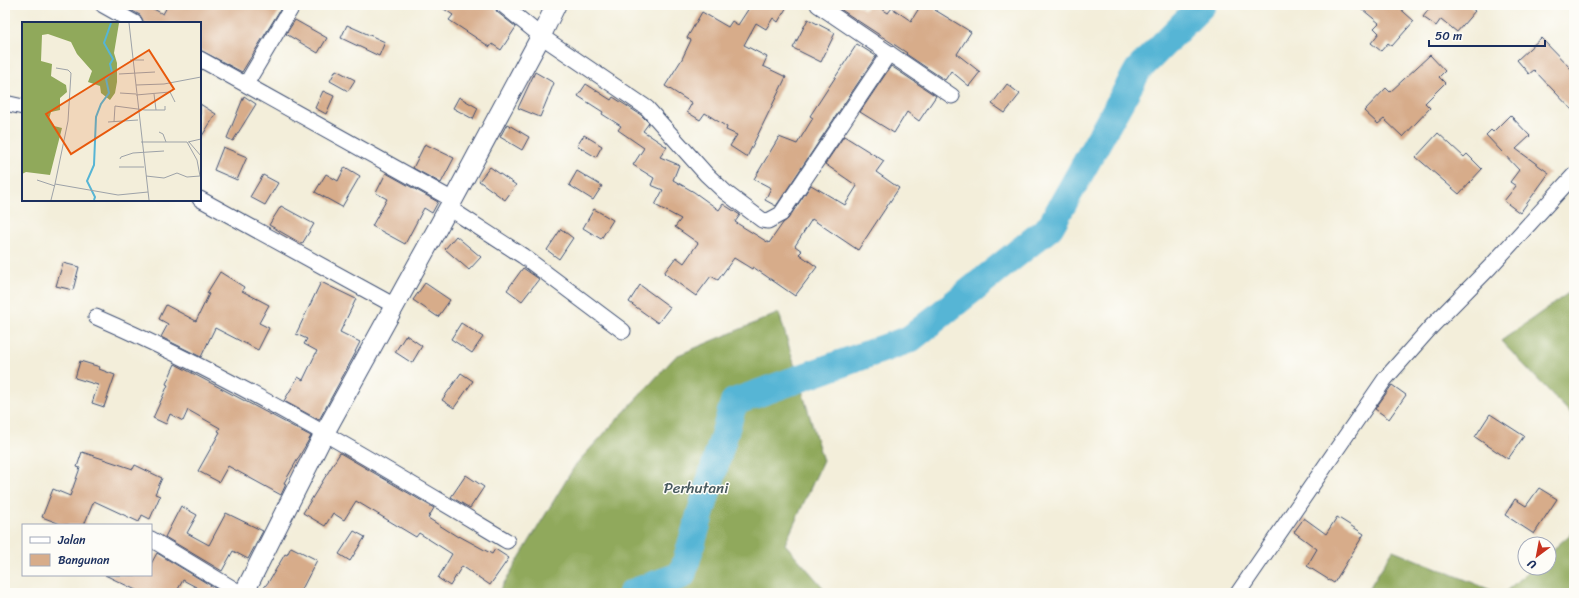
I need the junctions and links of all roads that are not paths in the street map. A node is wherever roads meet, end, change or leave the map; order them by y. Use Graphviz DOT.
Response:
graph roads {
  1 [pos="103,5"];
  2 [pos="293,5"];
  3 [pos="503,5"];
  4 [pos="556,5"];
  5 [pos="818,5"];
  6 [pos="133,22"];
  7 [pos="541,36"];
  8 [pos="889,53"];
  9 [pos="201,60"];
  10 [pos="246,84"];
  11 [pos="952,96"];
  12 [pos="5,103"];
  13 [pos="22,107"];
  14 [pos="1574,175"];
  15 [pos="201,200"];
  16 [pos="451,204"];
  17 [pos="395,306"];
  18 [pos="96,317"];
  19 [pos="624,331"];
  20 [pos="326,432"];
  21 [pos="152,540"];
  22 [pos="507,541"];
  23 [pos="240,593"];
  24 [pos="244,593"];
  25 [pos="1238,593"];
  1 -- 6 [label="street"];
  2 -- 10 [label="street"];
  3 -- 7 [label="street"];
  4 -- 7 [label="street"];
  5 -- 8 [label="street"];
  7 -- 8 [label="street"];
  7 -- 16 [label="street"];
  8 -- 11 [label="street"];
  9 -- 10 [label="street"];
  10 -- 16 [label="street"];
  12 -- 13 [label="street"];
  14 -- 25 [label="street"];
  15 -- 17 [label="street"];
  16 -- 17 [label="street"];
  16 -- 19 [label="street"];
  17 -- 20 [label="street"];
  18 -- 20 [label="street"];
  20 -- 22 [label="street"];
  20 -- 24 [label="street"];
  21 -- 23 [label="street"];
}
